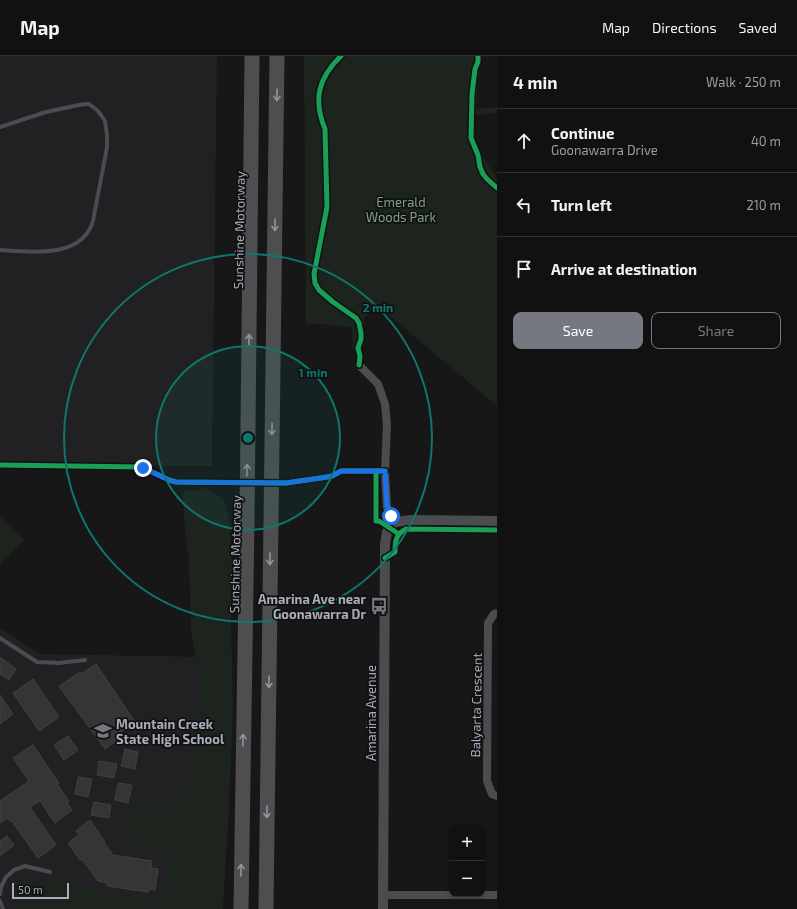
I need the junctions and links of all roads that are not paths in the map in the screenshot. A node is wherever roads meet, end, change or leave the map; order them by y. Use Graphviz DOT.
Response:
graph roads {
  1 [pos="252,56"];
  2 [pos="277,56"];
  3 [pos="0,127"];
  4 [pos="0,250"];
  5 [pos="359,365"];
  6 [pos="497,521"];
  7 [pos="396,522"];
  8 [pos="497,614"];
  9 [pos="0,638"];
  10 [pos="85,660"];
  11 [pos="497,796"];
  12 [pos="267,870"];
  13 [pos="50,872"];
  14 [pos="0,894"];
  15 [pos="383,895"];
  16 [pos="497,895"];
  17 [pos="0,901"];
  18 [pos="3,909"];
  19 [pos="241,909"];
  20 [pos="266,909"];
  21 [pos="276,909"];
  22 [pos="383,909"];
  19 -- 1 [label="highway, Sunshine Motorway, one-way"];
  2 -- 12 [label="highway, one-way"];
  3 -- 4 [label="lane"];
  5 -- 7 [label="street"];
  6 -- 7 [label="street"];
  7 -- 15 [label="street, Amarina Avenue"];
  8 -- 11 [label="street, Balyarta Crescent"];
  9 -- 10 [label="lane"];
  12 -- 20 [label="highway"];
  12 -- 21 [label="highway"];
  13 -- 14 [label="lane"];
  15 -- 16 [label="street"];
  15 -- 22 [label="street, Amarina Avenue"];
  17 -- 18 [label="lane"];
}
